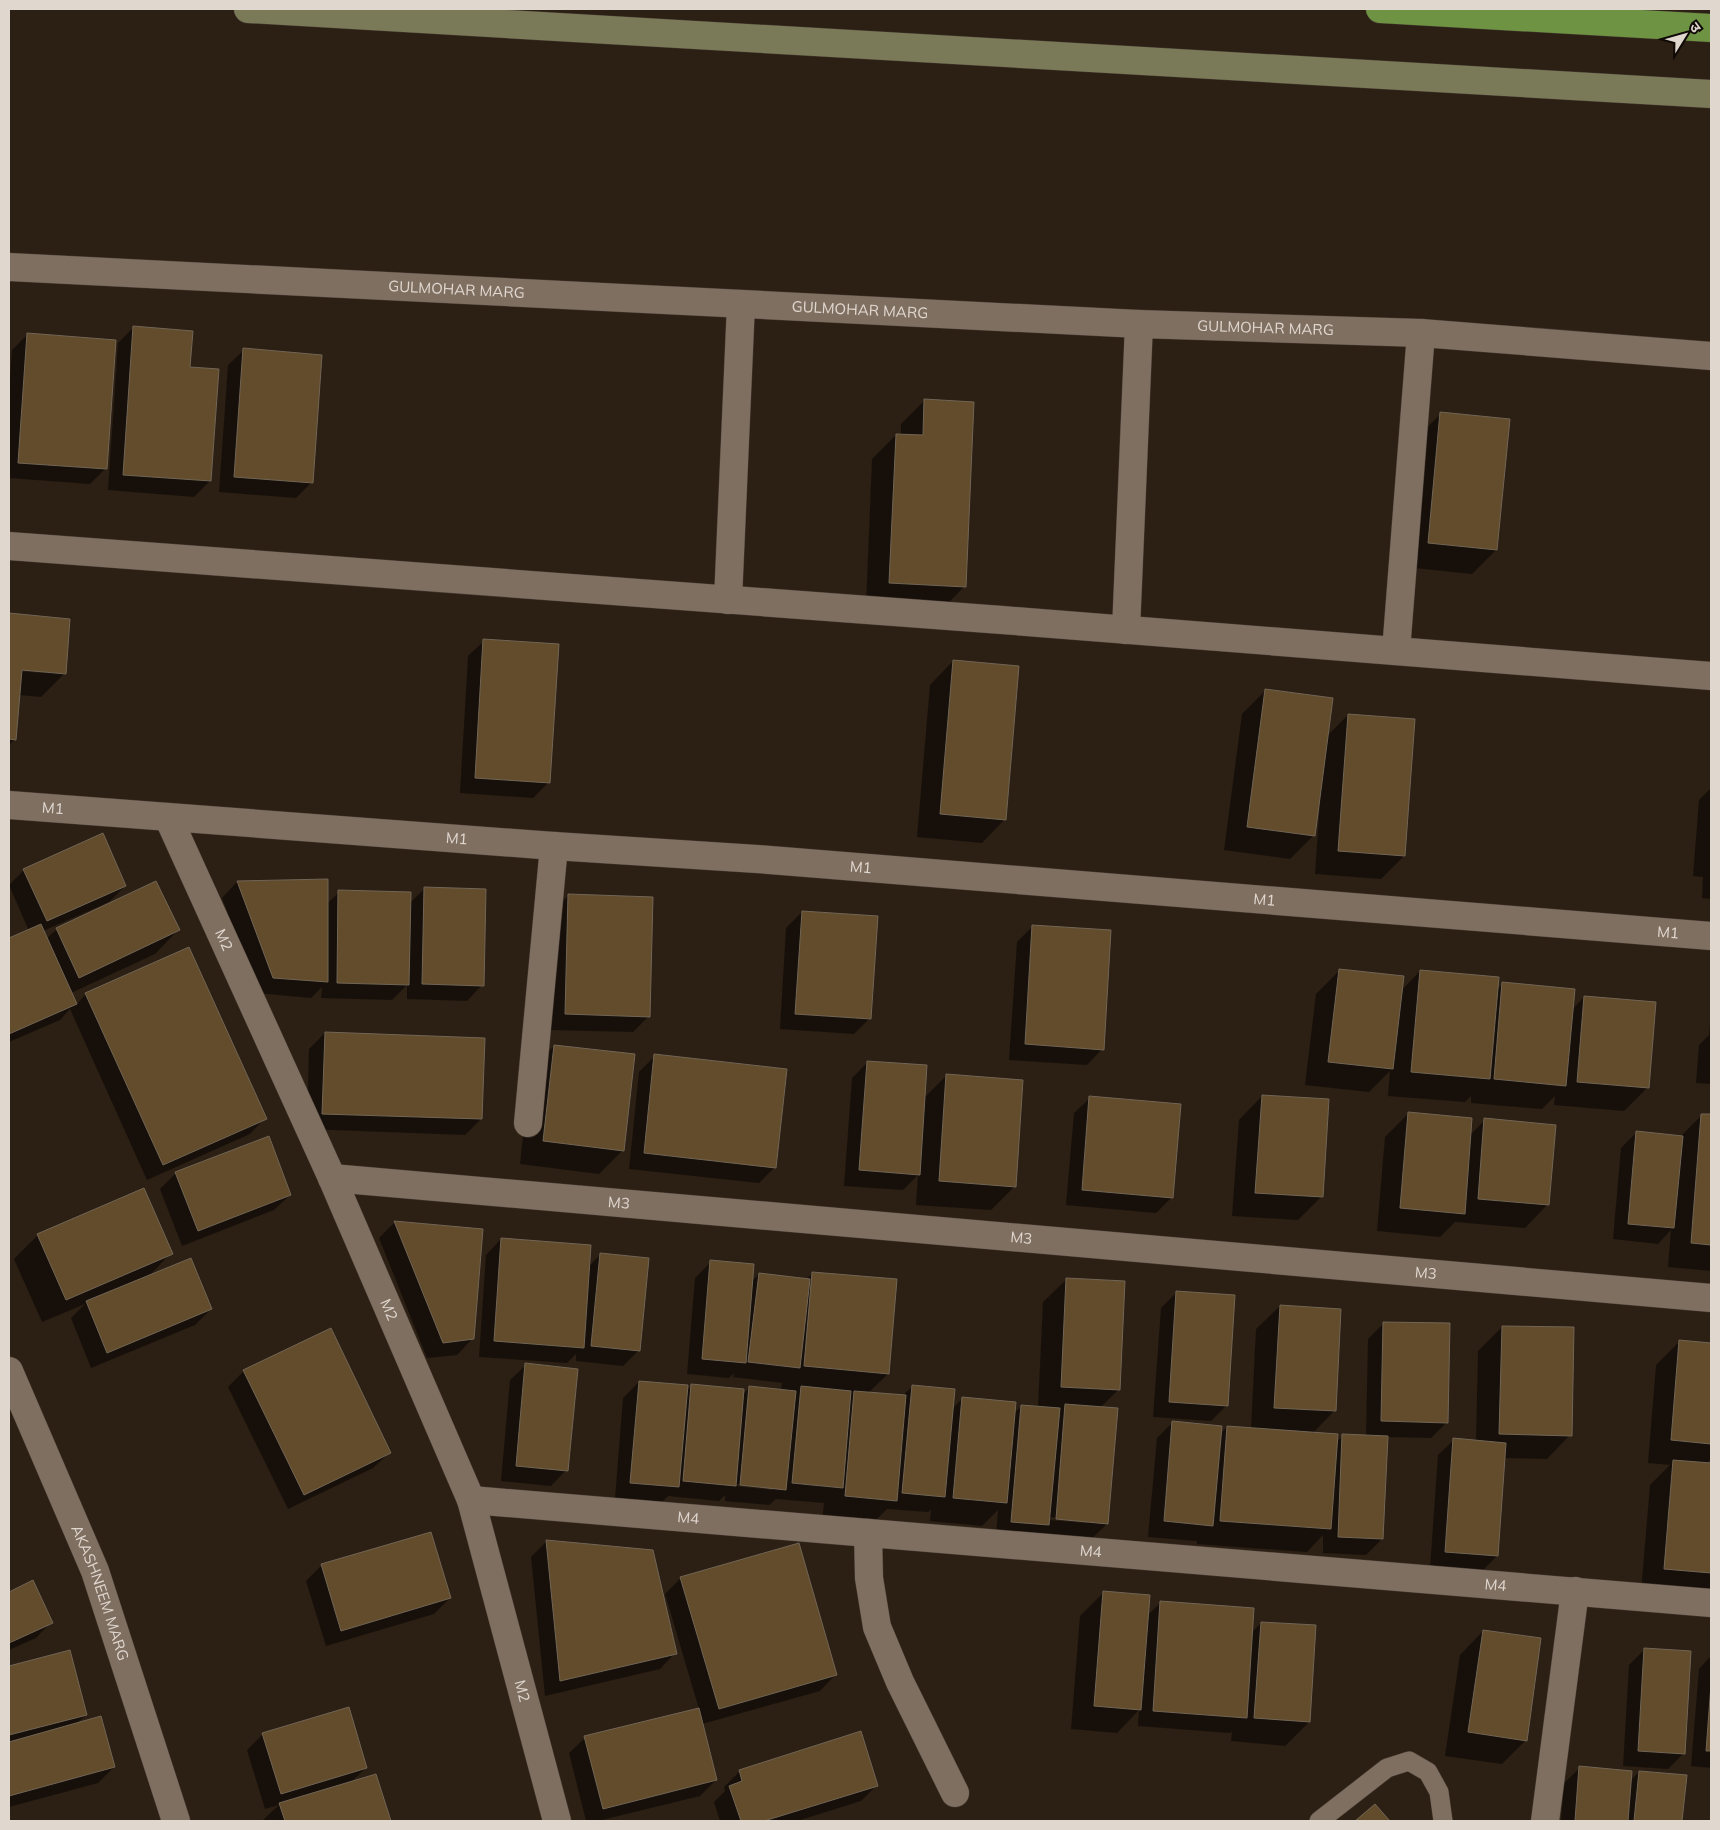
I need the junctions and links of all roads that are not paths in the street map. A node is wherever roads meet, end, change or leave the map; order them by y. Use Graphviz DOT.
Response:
graph roads {
  1 [pos="248,9"];
  2 [pos="1380,9"];
  3 [pos="1711,28"];
  4 [pos="1711,94"];
  5 [pos="9,267"];
  6 [pos="742,304"];
  7 [pos="1139,324"];
  8 [pos="1421,333"];
  9 [pos="1711,356"];
  10 [pos="9,546"];
  11 [pos="728,600"];
  12 [pos="1126,630"];
  13 [pos="1396,651"];
  14 [pos="1711,673"];
  15 [pos="9,805"];
  16 [pos="168,817"];
  17 [pos="554,846"];
  18 [pos="1711,936"];
  19 [pos="528,1123"];
  20 [pos="332,1178"];
  21 [pos="1711,1298"];
  22 [pos="9,1371"];
  23 [pos="471,1500"];
  24 [pos="868,1533"];
  25 [pos="1575,1591"];
  26 [pos="1711,1603"];
  27 [pos="954,1793"];
  28 [pos="176,1821"];
  29 [pos="557,1821"];
  30 [pos="1320,1821"];
  31 [pos="1443,1821"];
  32 [pos="1546,1821"];
  1 -- 4 [label="main road"];
  2 -- 3 [label="highway"];
  5 -- 6 [label="street, GULMOHAR MARG"];
  6 -- 7 [label="street, GULMOHAR MARG"];
  6 -- 11 [label="street"];
  7 -- 8 [label="street, GULMOHAR MARG"];
  7 -- 12 [label="street"];
  8 -- 9 [label="street, GULMOHAR MARG"];
  8 -- 13 [label="street"];
  10 -- 11 [label="street"];
  11 -- 12 [label="street"];
  12 -- 13 [label="street"];
  13 -- 14 [label="street"];
  15 -- 16 [label="street, M1"];
  16 -- 17 [label="street, M1"];
  16 -- 20 [label="street, M2"];
  17 -- 18 [label="street, M1"];
  17 -- 19 [label="street"];
  20 -- 21 [label="street, M3"];
  20 -- 23 [label="street, M2"];
  22 -- 28 [label="street, AKASHNEEM MARG"];
  23 -- 24 [label="street, M4"];
  23 -- 29 [label="street, M2"];
  24 -- 25 [label="street, M4"];
  24 -- 27 [label="street"];
  25 -- 26 [label="street, M4"];
  25 -- 32 [label="street"];
  30 -- 31 [label="lane"];
}
